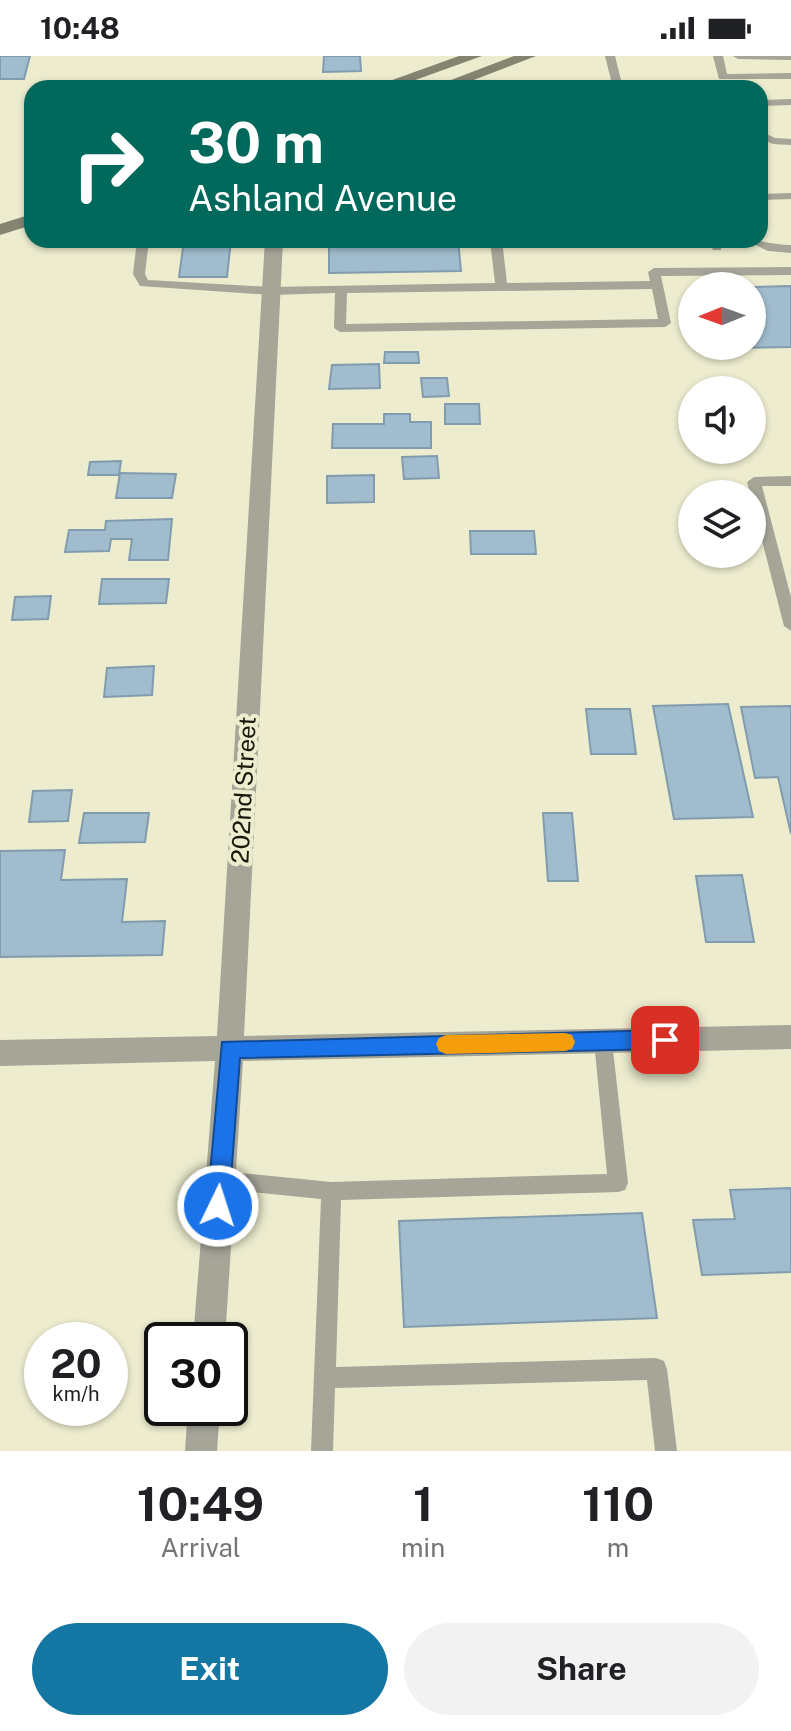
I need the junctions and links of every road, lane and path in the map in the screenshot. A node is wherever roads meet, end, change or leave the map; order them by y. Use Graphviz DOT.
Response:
graph roads {
  1 [pos="474,56"];
  2 [pos="528,56"];
  3 [pos="610,56"];
  4 [pos="718,56"];
  5 [pos="738,56"];
  6 [pos="791,57"];
  7 [pos="448,60"];
  8 [pos="791,76"];
  9 [pos="398,80"];
  10 [pos="460,80"];
  11 [pos="616,80"];
  12 [pos="791,102"];
  13 [pos="768,103"];
  14 [pos="768,138"];
  15 [pos="791,142"];
  16 [pos="791,196"];
  17 [pos="768,197"];
  18 [pos="24,222"];
  19 [pos="0,230"];
  20 [pos="768,247"];
  21 [pos="142,248"];
  22 [pos="274,248"];
  23 [pos="497,248"];
  24 [pos="791,249"];
  25 [pos="791,271"];
  26 [pos="657,285"];
  27 [pos="501,287"];
  28 [pos="341,289"];
  29 [pos="271,291"];
  30 [pos="791,481"];
  31 [pos="791,626"];
  32 [pos="791,1037"];
  33 [pos="603,1041"];
  34 [pos="230,1048"];
  35 [pos="0,1053"];
  36 [pos="220,1180"];
  37 [pos="331,1191"];
  38 [pos="210,1322"];
  39 [pos="325,1378"];
  40 [pos="203,1426"];
  41 [pos="201,1451"];
  42 [pos="322,1451"];
  43 [pos="666,1451"];
  1 -- 7 [label="main road"];
  2 -- 10 [label="main road"];
  3 -- 11 [label="lane"];
  4 -- 8 [label="lane"];
  5 -- 6 [label="lane"];
  7 -- 9 [label="main road"];
  12 -- 13 [label="lane"];
  14 -- 15 [label="lane"];
  16 -- 17 [label="lane"];
  18 -- 19 [label="main road"];
  20 -- 24 [label="lane"];
  21 -- 29 [label="lane"];
  22 -- 29 [label="street, 202nd Street"];
  23 -- 27 [label="lane"];
  25 -- 26 [label="lane"];
  26 -- 27 [label="lane"];
  26 -- 28 [label="lane"];
  27 -- 28 [label="lane"];
  28 -- 29 [label="lane"];
  29 -- 34 [label="street, 202nd Street"];
  30 -- 31 [label="lane"];
  32 -- 33 [label="street"];
  33 -- 34 [label="street"];
  33 -- 37 [label="lane"];
  34 -- 35 [label="street"];
  34 -- 36 [label="street, 202nd Street"];
  36 -- 37 [label="lane"];
  36 -- 38 [label="street, 202nd Street"];
  37 -- 39 [label="lane"];
  39 -- 42 [label="lane"];
  39 -- 43 [label="lane"];
  40 -- 41 [label="street"];
}
